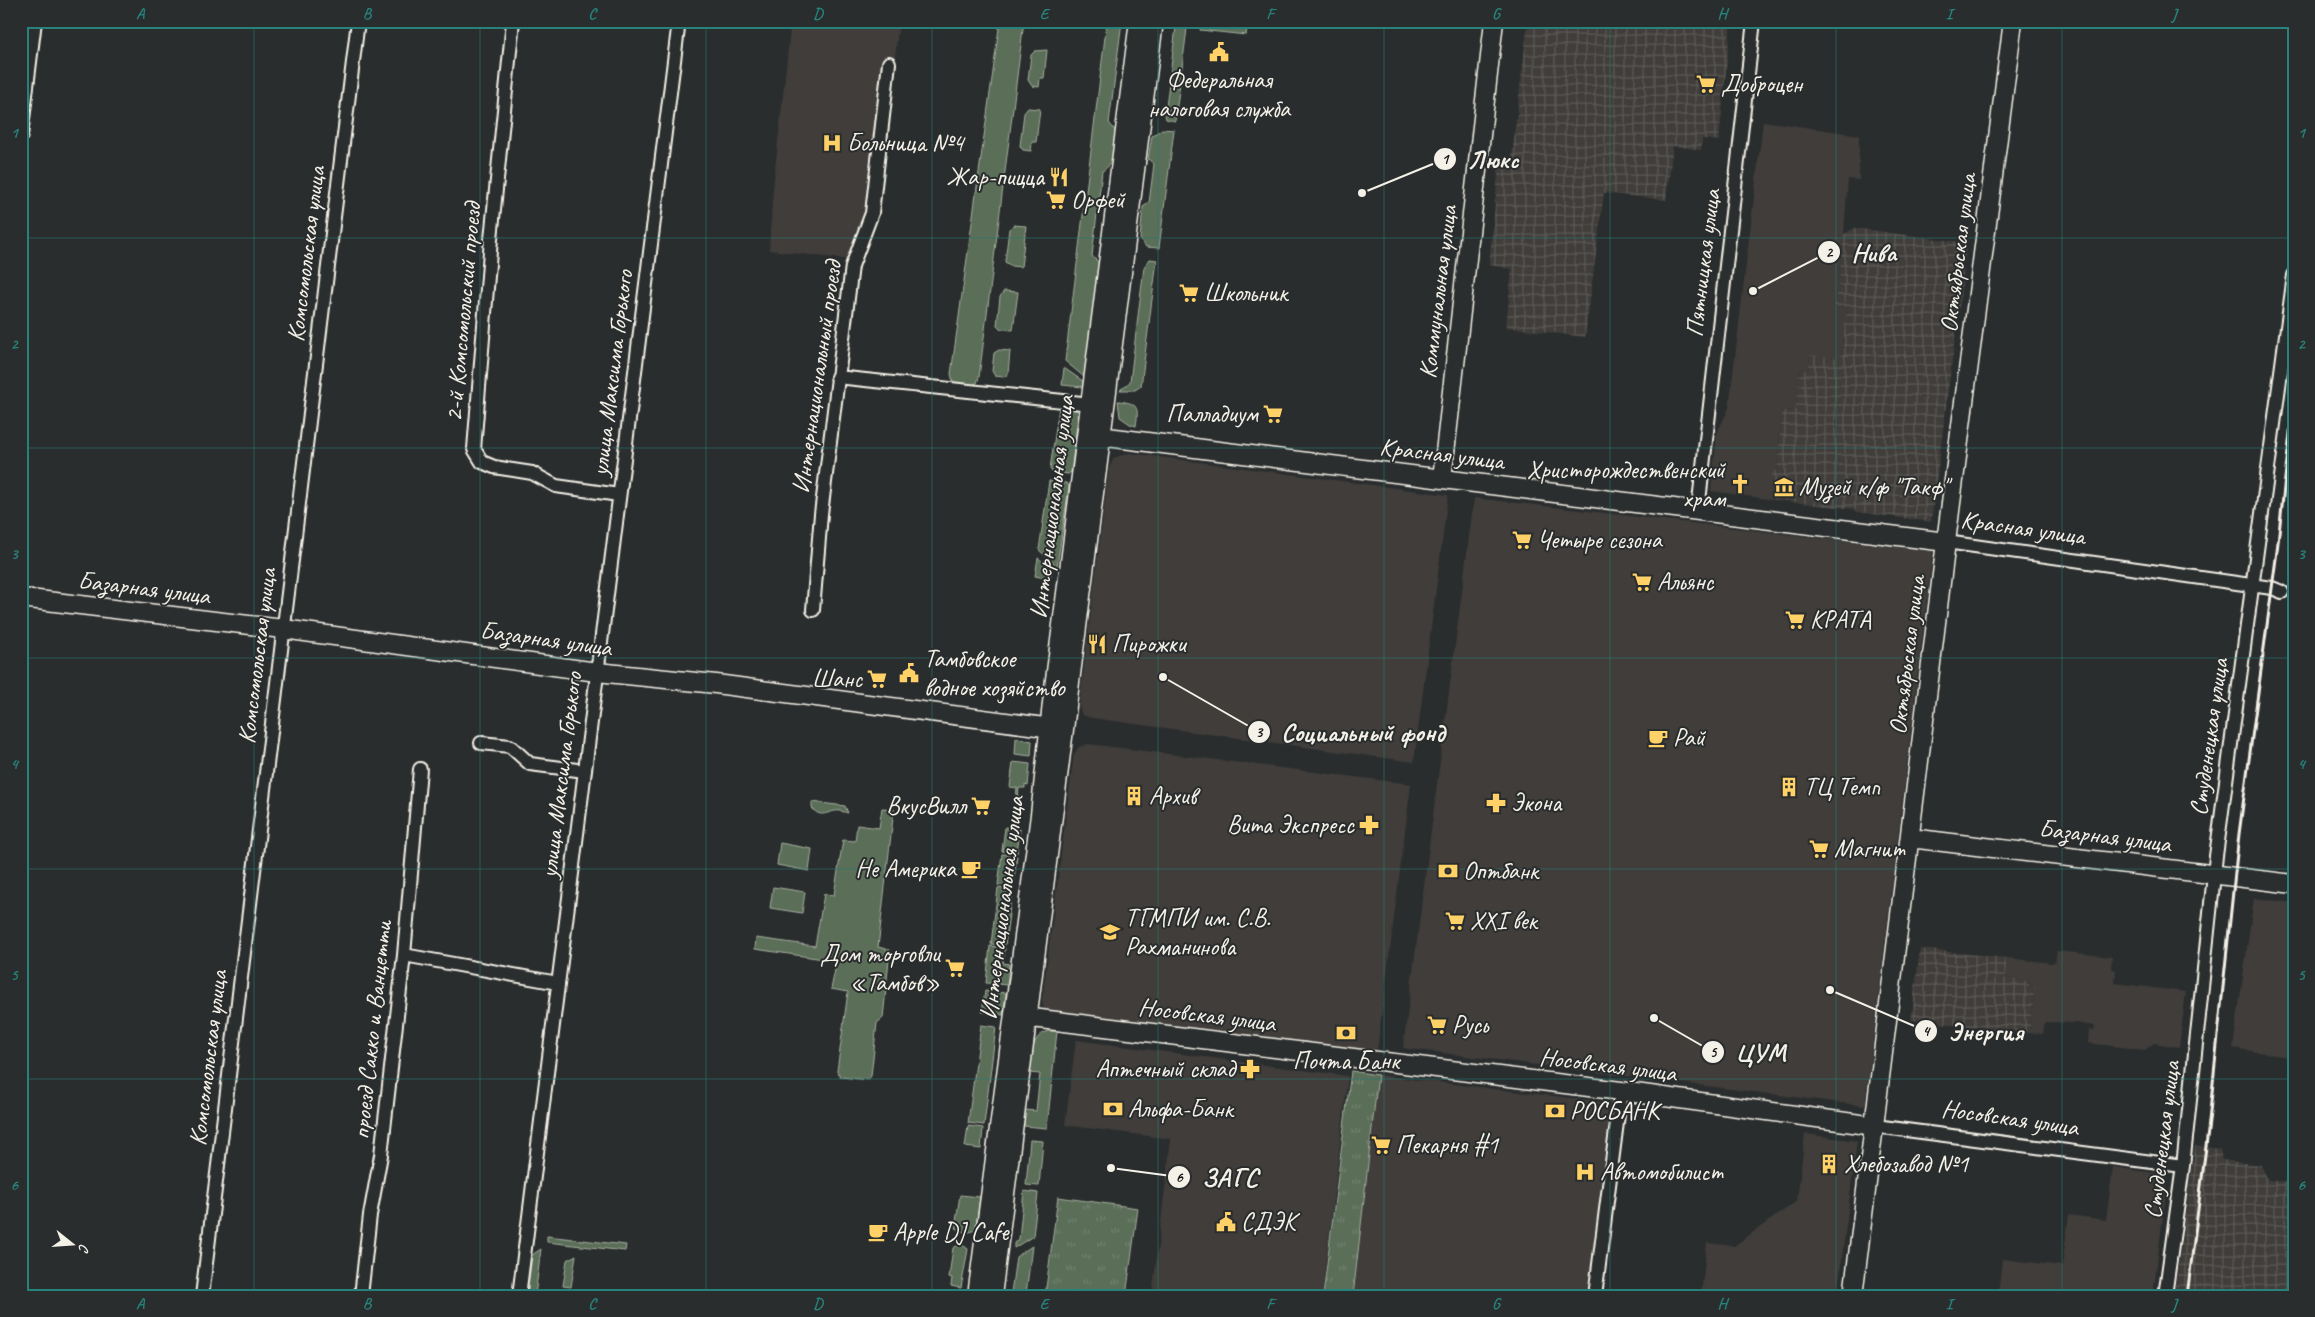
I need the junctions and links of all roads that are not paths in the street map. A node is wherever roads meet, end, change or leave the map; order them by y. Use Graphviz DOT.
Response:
graph roads {
  1 [pos="35,21"];
  2 [pos="358,21"];
  3 [pos="513,21"];
  4 [pos="679,21"];
  5 [pos="1139,21"];
  6 [pos="1154,21"];
  7 [pos="1494,21"];
  8 [pos="1754,21"];
  9 [pos="2014,21"];
  10 [pos="889,63"];
  11 [pos="21,136"];
  12 [pos="2294,275"];
  13 [pos="837,377"];
  14 [pos="1091,404"];
  15 [pos="1094,435"];
  16 [pos="1442,480"];
  17 [pos="619,495"];
  18 [pos="1698,510"];
  19 [pos="1946,542"];
  20 [pos="2252,585"];
  21 [pos="2282,592"];
  22 [pos="21,598"];
  23 [pos="813,610"];
  24 [pos="282,629"];
  25 [pos="597,672"];
  26 [pos="1056,728"];
  27 [pos="481,742"];
  28 [pos="420,769"];
  29 [pos="585,771"];
  30 [pos="1910,838"];
  31 [pos="2214,875"];
  32 [pos="2294,884"];
  33 [pos="404,955"];
  34 [pos="558,984"];
  35 [pos="1020,1016"];
  36 [pos="1621,1091"];
  37 [pos="1876,1126"];
  38 [pos="2183,1166"];
  39 [pos="202,1296"];
  40 [pos="361,1296"];
  41 [pos="519,1296"];
  42 [pos="977,1296"];
  43 [pos="992,1296"];
  44 [pos="1595,1296"];
  45 [pos="1853,1296"];
  46 [pos="2165,1296"];
  1 -- 11 [label="street"];
  2 -- 24 [label="street, Комсомольская улица"];
  3 -- 17 [label="street, 2-й Комсомольский проезд"];
  4 -- 17 [label="street, улица Максима Горького"];
  5 -- 14 [label="main road, Интернациональная улица"];
  6 -- 15 [label="main road, Интернациональная улица"];
  7 -- 16 [label="main road, Коммунальная улица"];
  8 -- 18 [label="street, Пятницкая улица"];
  9 -- 19 [label="main road, Октябрьская улица"];
  10 -- 13 [label="street, Интернациональный проезд"];
  12 -- 20 [label="street, Студенецкая улица"];
  13 -- 14 [label="street"];
  13 -- 23 [label="street, Интернациональный проезд"];
  14 -- 15 [label="main road, Интернациональная улица"];
  15 -- 16 [label="main road, Красная улица"];
  15 -- 26 [label="main road, Интернациональная улица"];
  16 -- 18 [label="main road, Красная улица"];
  17 -- 25 [label="street, улица Максима Горького"];
  18 -- 19 [label="main road, Красная улица"];
  19 -- 20 [label="street, Красная улица"];
  19 -- 30 [label="main road, Октябрьская улица"];
  20 -- 21 [label="street, Красная улица"];
  20 -- 31 [label="street, Студенецкая улица"];
  22 -- 24 [label="main road, Базарная улица"];
  24 -- 25 [label="main road, Базарная улица"];
  24 -- 39 [label="street, Комсомольская улица"];
  25 -- 26 [label="main road, Базарная улица"];
  25 -- 29 [label="street, улица Максима Горького"];
  26 -- 35 [label="main road, Интернациональная улица"];
  27 -- 29 [label="street"];
  28 -- 33 [label="street, проезд Сакко и Ванцетти"];
  29 -- 34 [label="street, улица Максима Горького"];
  30 -- 31 [label="main road, Базарная улица"];
  30 -- 37 [label="main road, Октябрьская улица"];
  31 -- 32 [label="main road, Базарная улица"];
  31 -- 38 [label="street, Студенецкая улица"];
  33 -- 34 [label="street"];
  33 -- 40 [label="street, проезд Сакко и Ванцетти"];
  34 -- 41 [label="street, улица Максима Горького"];
  35 -- 36 [label="main road, Носовская улица"];
  35 -- 42 [label="main road, Интернациональная улица"];
  35 -- 43 [label="main road, Интернациональная улица"];
  36 -- 37 [label="main road, Носовская улица"];
  36 -- 44 [label="street"];
  37 -- 38 [label="street, Носовская улица"];
  37 -- 45 [label="main road, Октябрьская улица"];
  38 -- 46 [label="street, Студенецкая улица"];
}
